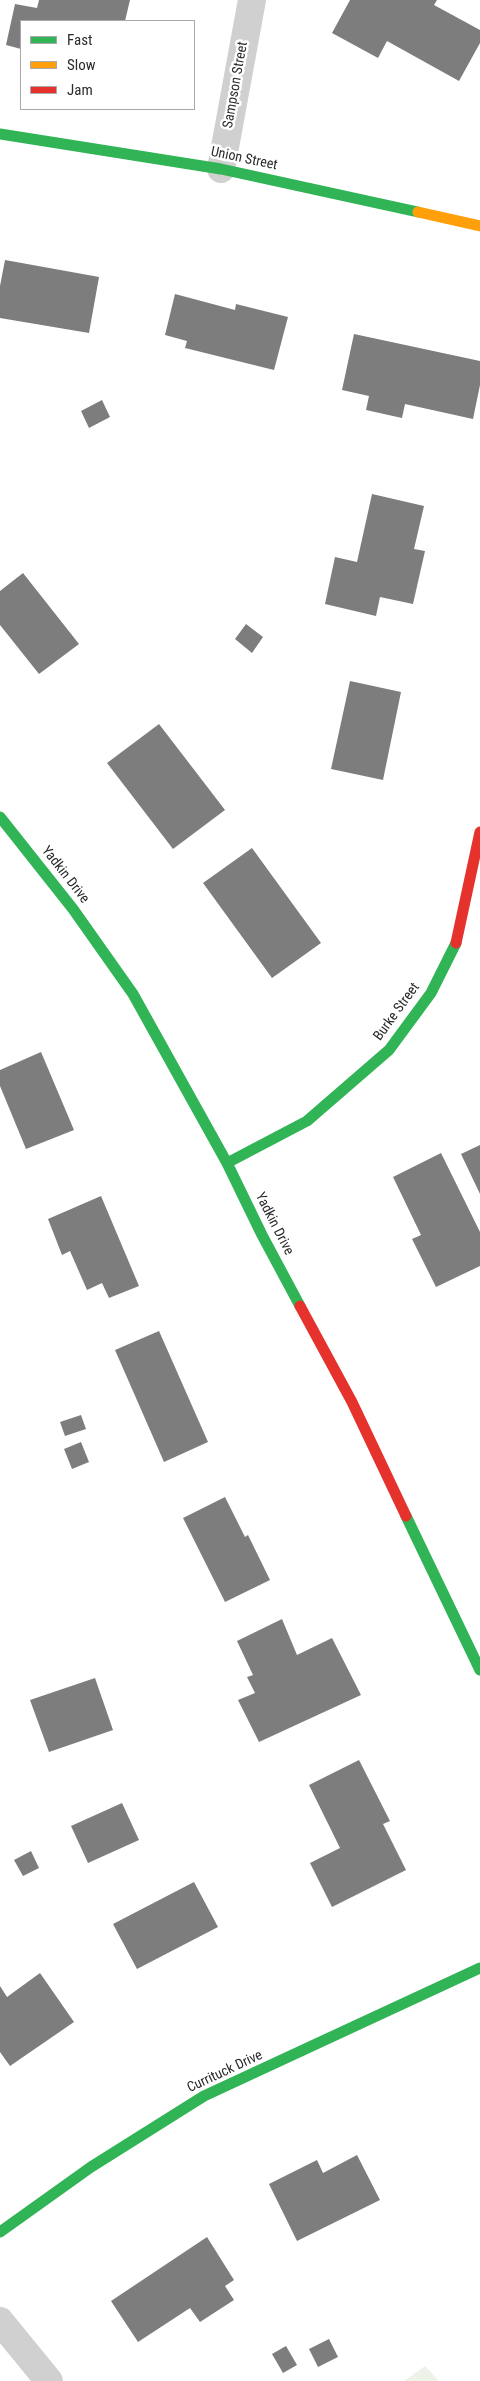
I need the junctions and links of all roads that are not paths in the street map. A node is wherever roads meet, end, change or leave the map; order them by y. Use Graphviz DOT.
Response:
graph roads {
  1 [pos="252,0"];
  2 [pos="0,134"];
  3 [pos="221,169"];
  4 [pos="480,226"];
  5 [pos="0,817"];
  6 [pos="480,832"];
  7 [pos="227,1163"];
  8 [pos="480,1670"];
  9 [pos="480,1968"];
  10 [pos="0,2232"];
  11 [pos="0,2322"];
  12 [pos="49,2381"];
  1 -- 3 [label="street, Sampson Street"];
  2 -- 3 [label="street, Union Street"];
  3 -- 4 [label="street, Union Street"];
  5 -- 7 [label="street, Yadkin Drive"];
  6 -- 7 [label="street, Burke Street"];
  7 -- 8 [label="street, Yadkin Drive"];
  9 -- 10 [label="street, Currituck Drive"];
  11 -- 12 [label="street"];
}
